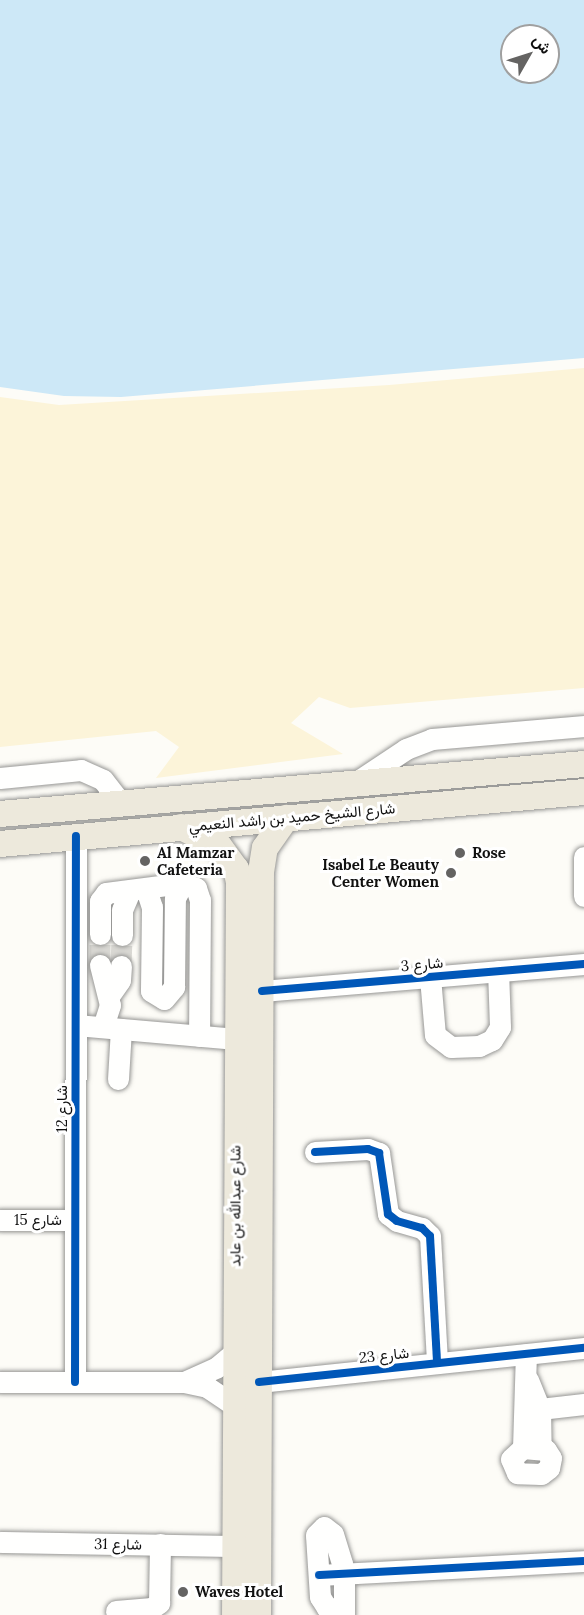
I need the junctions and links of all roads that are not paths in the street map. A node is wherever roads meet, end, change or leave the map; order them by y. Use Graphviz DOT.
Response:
graph roads {
  1 [pos="584,726"];
  2 [pos="584,764"];
  3 [pos="0,778"];
  4 [pos="355,783"];
  5 [pos="300,788"];
  6 [pos="584,792"];
  7 [pos="122,804"];
  8 [pos="0,814"];
  9 [pos="286,818"];
  10 [pos="244,821"];
  11 [pos="181,826"];
  12 [pos="76,836"];
  13 [pos="0,844"];
  14 [pos="584,857"];
  15 [pos="239,882"];
  16 [pos="183,883"];
  17 [pos="138,890"];
  18 [pos="584,896"];
  19 [pos="100,934"];
  20 [pos="122,935"];
  21 [pos="237,947"];
  22 [pos="262,948"];
  23 [pos="584,964"];
  24 [pos="100,965"];
  25 [pos="121,966"];
  26 [pos="498,971"];
  27 [pos="430,977"];
  28 [pos="262,990"];
  29 [pos="109,996"];
  30 [pos="76,1025"];
  31 [pos="112,1028"];
  32 [pos="199,1036"];
  33 [pos="236,1039"];
  34 [pos="118,1079"];
  35 [pos="315,1152"];
  36 [pos="0,1220"];
  37 [pos="75,1220"];
  38 [pos="247,1302"];
  39 [pos="584,1348"];
  40 [pos="235,1352"];
  41 [pos="526,1354"];
  42 [pos="437,1363"];
  43 [pos="528,1380"];
  44 [pos="0,1382"];
  45 [pos="75,1382"];
  46 [pos="184,1382"];
  47 [pos="259,1382"];
  48 [pos="584,1404"];
  49 [pos="235,1406"];
  50 [pos="540,1409"];
  51 [pos="246,1463"];
  52 [pos="0,1542"];
  53 [pos="160,1544"];
  54 [pos="235,1545"];
  55 [pos="584,1561"];
  56 [pos="344,1574"];
  57 [pos="319,1575"];
  58 [pos="116,1611"];
  59 [pos="344,1612"];
  60 [pos="235,1615"];
  61 [pos="258,1615"];
  1 -- 4 [label="street"];
  2 -- 4 [label="main road, شارع الشيخ حميد بن راشد النعيمي"];
  3 -- 7 [label="street"];
  4 -- 5 [label="main road, شارع الشيخ حميد بن راشد النعيمي"];
  5 -- 7 [label="main road, شارع الشيخ حميد بن راشد النعيمي"];
  5 -- 10 [label="main road"];
  6 -- 9 [label="main road, شارع الشيخ حميد بن راشد النعيمي"];
  7 -- 8 [label="main road, شارع الشيخ حميد بن راشد النعيمي"];
  9 -- 10 [label="main road, شارع الشيخ حميد بن راشد النعيمي"];
  9 -- 22 [label="main road, شارع عبدالله بن عابد"];
  10 -- 11 [label="main road, شارع الشيخ حميد بن راشد النعيمي"];
  10 -- 15 [label="main road"];
  11 -- 12 [label="main road, شارع الشيخ حميد بن راشد النعيمي"];
  11 -- 15 [label="main road, شارع عبدالله بن عابد"];
  12 -- 13 [label="main road, شارع الشيخ حميد بن راشد النعيمي"];
  12 -- 30 [label="street, شارع 12"];
  14 -- 18 [label="street"];
  15 -- 21 [label="main road, شارع عبدالله بن عابد"];
  16 -- 17 [label="street"];
  16 -- 17 [label="street"];
  16 -- 32 [label="street"];
  17 -- 19 [label="street"];
  17 -- 20 [label="street"];
  21 -- 22 [label="main road"];
  21 -- 33 [label="main road, شارع عبدالله بن عابد"];
  22 -- 28 [label="main road, شارع عبدالله بن عابد"];
  23 -- 26 [label="street, شارع 3"];
  24 -- 29 [label="street"];
  25 -- 29 [label="street"];
  26 -- 27 [label="street, شارع 3"];
  26 -- 27 [label="street"];
  27 -- 28 [label="street, شارع 3"];
  28 -- 38 [label="main road, شارع عبدالله بن عابد"];
  29 -- 31 [label="street"];
  30 -- 31 [label="street"];
  30 -- 37 [label="street, شارع 12"];
  31 -- 32 [label="street"];
  31 -- 34 [label="street"];
  32 -- 33 [label="street"];
  33 -- 38 [label="main road, شارع عبدالله بن عابد"];
  35 -- 42 [label="street"];
  36 -- 37 [label="street, شارع 15"];
  37 -- 45 [label="street, شارع 12"];
  38 -- 40 [label="main road, شارع عبدالله بن عابد"];
  38 -- 47 [label="main road, شارع عبدالله بن عابد"];
  39 -- 41 [label="street, شارع 23"];
  40 -- 46 [label="street"];
  40 -- 49 [label="main road, شارع عبدالله بن عابد"];
  41 -- 42 [label="street, شارع 23"];
  41 -- 43 [label="street"];
  42 -- 47 [label="street, شارع 23"];
  43 -- 50 [label="street"];
  43 -- 50 [label="street"];
  44 -- 45 [label="street"];
  45 -- 46 [label="street"];
  46 -- 49 [label="street"];
  47 -- 51 [label="main road, شارع عبدالله بن عابد"];
  48 -- 50 [label="street"];
  49 -- 51 [label="main road, شارع عبدالله بن عابد"];
  51 -- 54 [label="main road, شارع عبدالله بن عابد"];
  51 -- 61 [label="main road, شارع عبدالله بن عابد"];
  52 -- 53 [label="street, شارع 31"];
  53 -- 54 [label="street, شارع 31"];
  53 -- 58 [label="street"];
  54 -- 60 [label="main road, شارع عبدالله بن عابد"];
  55 -- 56 [label="street"];
  56 -- 57 [label="street"];
  56 -- 57 [label="street"];
  56 -- 59 [label="street"];
  57 -- 59 [label="street"];
}
